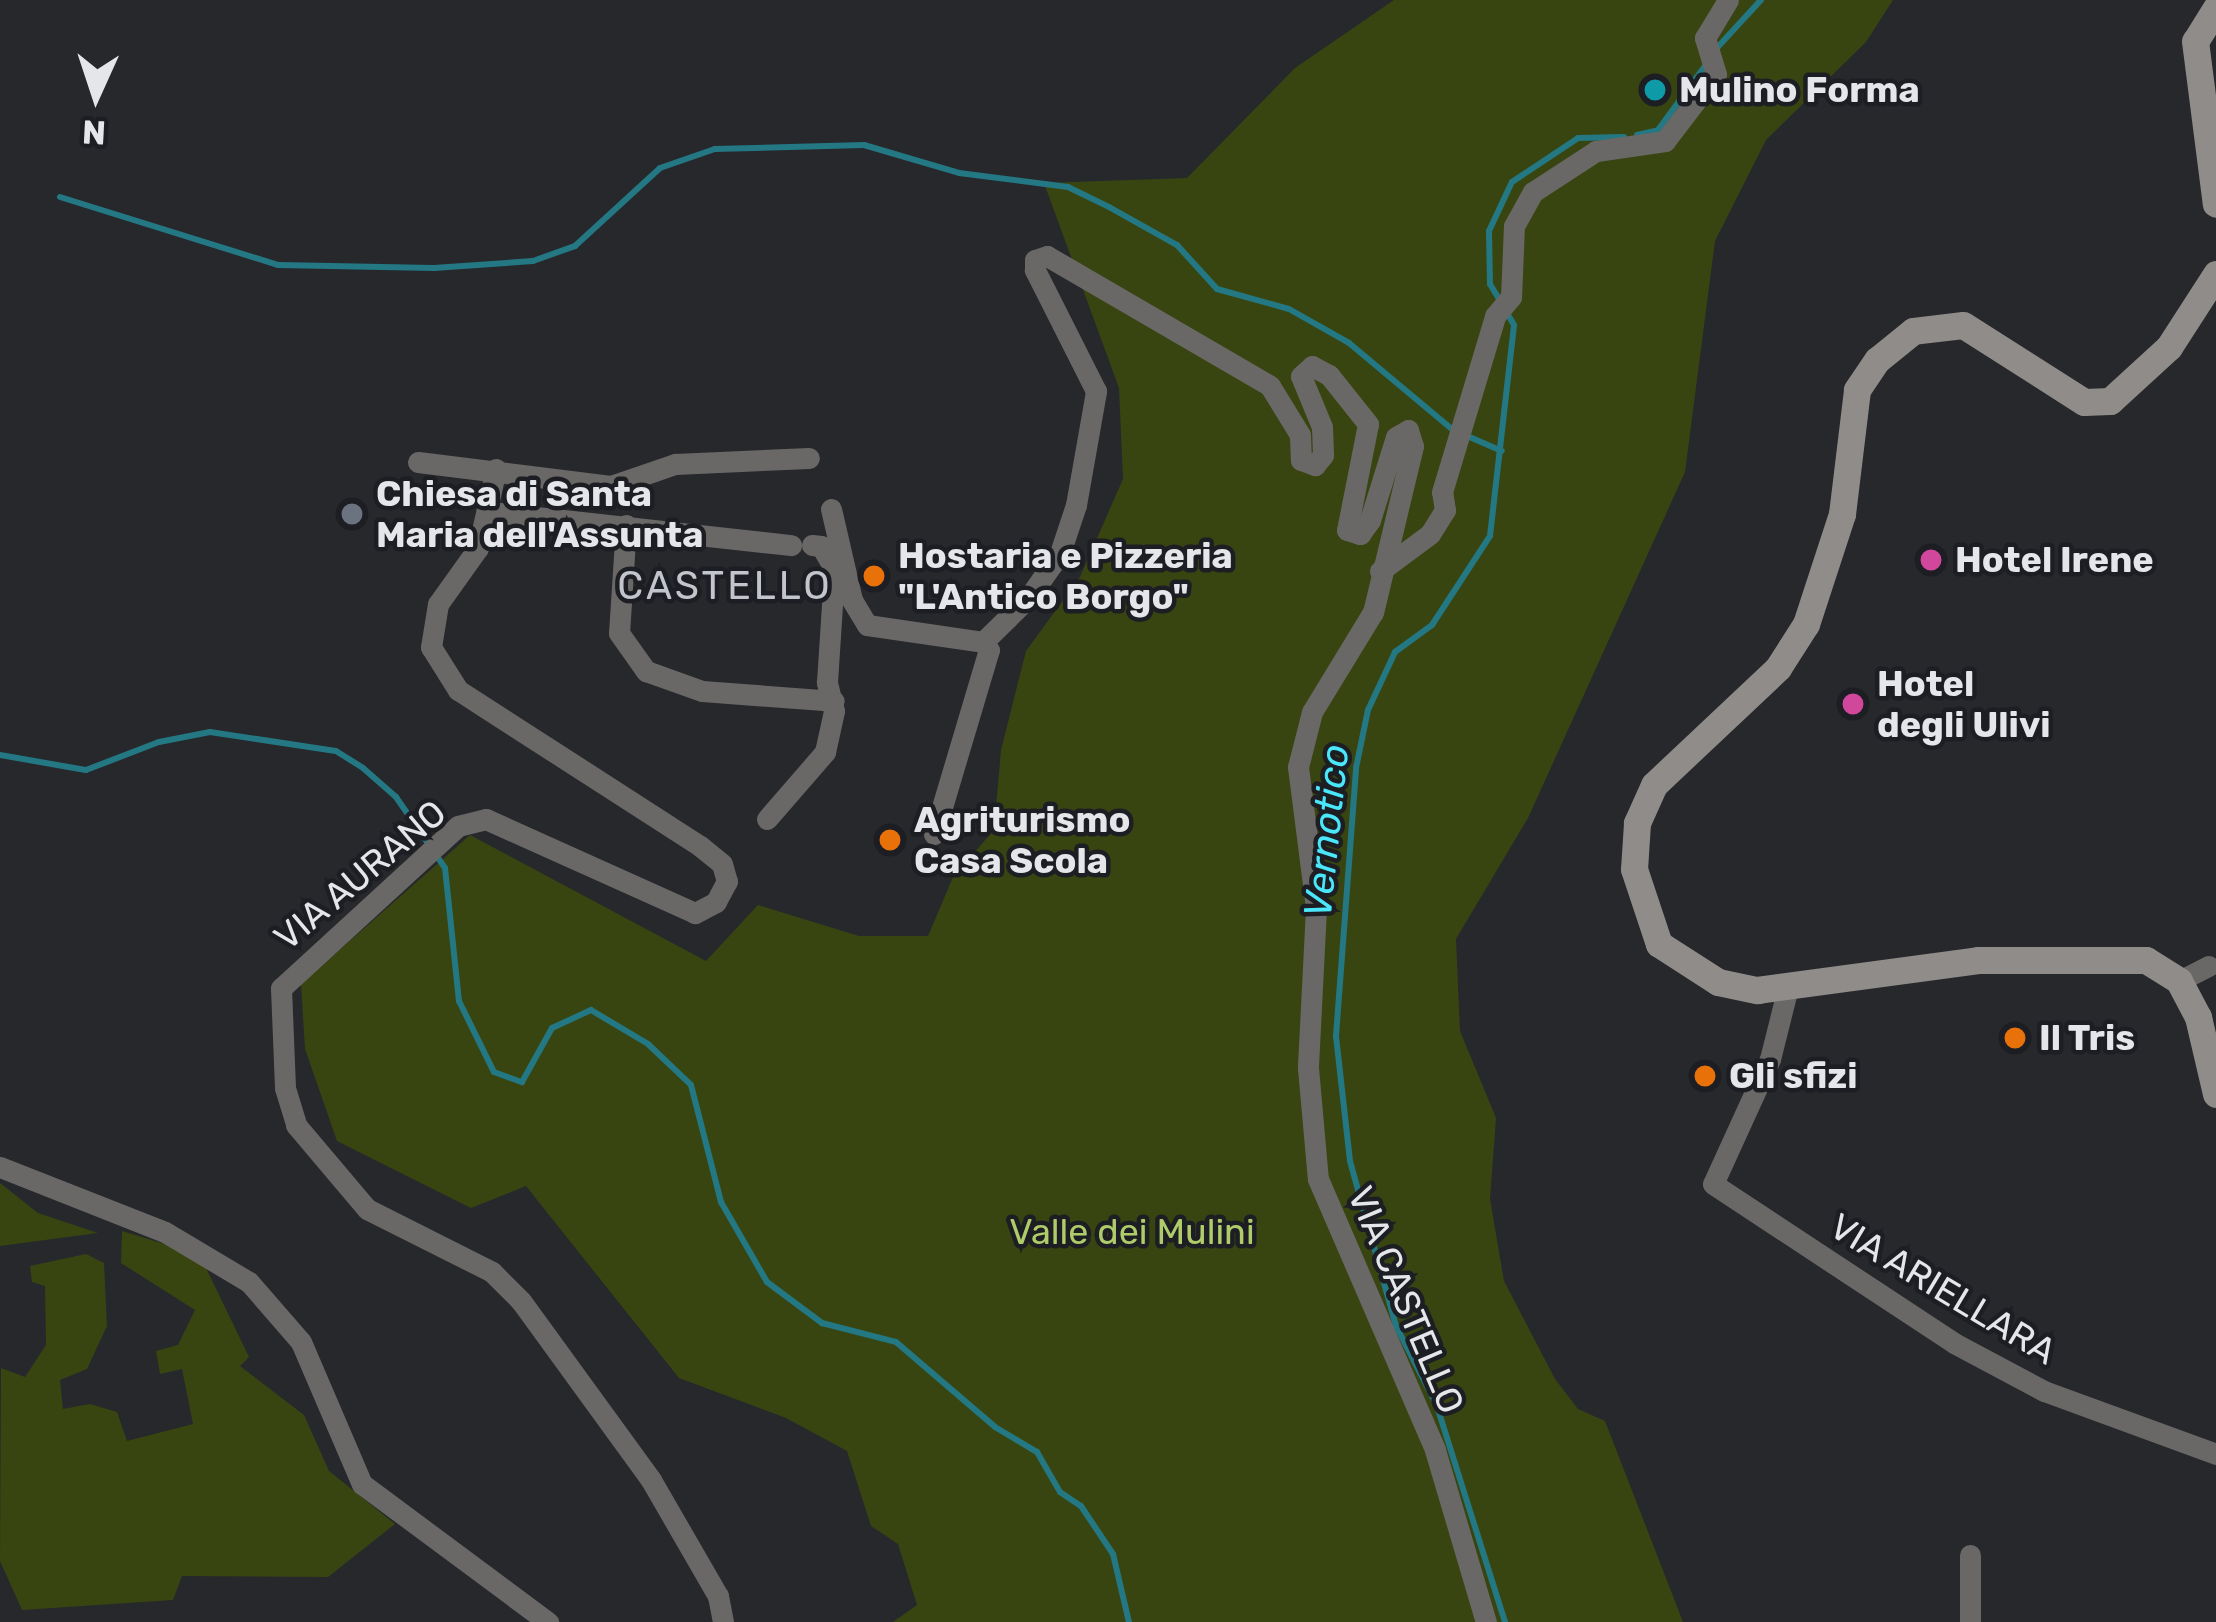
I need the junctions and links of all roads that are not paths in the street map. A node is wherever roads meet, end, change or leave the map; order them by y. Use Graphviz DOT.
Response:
graph roads {
  1 [pos="1728,0"];
  2 [pos="2216,8"];
  3 [pos="2216,203"];
  4 [pos="2216,274"];
  5 [pos="809,458"];
  6 [pos="418,462"];
  7 [pos="496,470"];
  8 [pos="831,509"];
  9 [pos="491,512"];
  10 [pos="626,525"];
  11 [pos="1380,571"];
  12 [pos="841,581"];
  13 [pos="983,642"];
  14 [pos="834,701"];
  15 [pos="767,819"];
  16 [pos="934,834"];
  17 [pos="2207,966"];
  18 [pos="2179,981"];
  19 [pos="1788,987"];
  20 [pos="2216,1094"];
  21 [pos="0,1167"];
  22 [pos="2216,1454"];
  23 [pos="1970,1555"];
  24 [pos="548,1622"];
  25 [pos="723,1622"];
  26 [pos="1486,1622"];
  27 [pos="1970,1622"];
  1 -- 11 [label="street"];
  2 -- 3 [label="main road"];
  4 -- 19 [label="main road"];
  5 -- 7 [label="street"];
  6 -- 7 [label="street"];
  7 -- 9 [label="street"];
  8 -- 12 [label="street"];
  9 -- 10 [label="street"];
  9 -- 25 [label="street, VIA AURANO"];
  10 -- 12 [label="street"];
  10 -- 14 [label="street"];
  11 -- 13 [label="street, VIA CASTELLO"];
  11 -- 26 [label="street, VIA CASTELLO"];
  12 -- 13 [label="street"];
  12 -- 14 [label="street"];
  13 -- 16 [label="street"];
  14 -- 15 [label="street"];
  17 -- 18 [label="street"];
  18 -- 19 [label="main road"];
  18 -- 20 [label="main road"];
  19 -- 22 [label="street, VIA ARIELLARA"];
  21 -- 24 [label="street"];
  23 -- 27 [label="street"];
}
